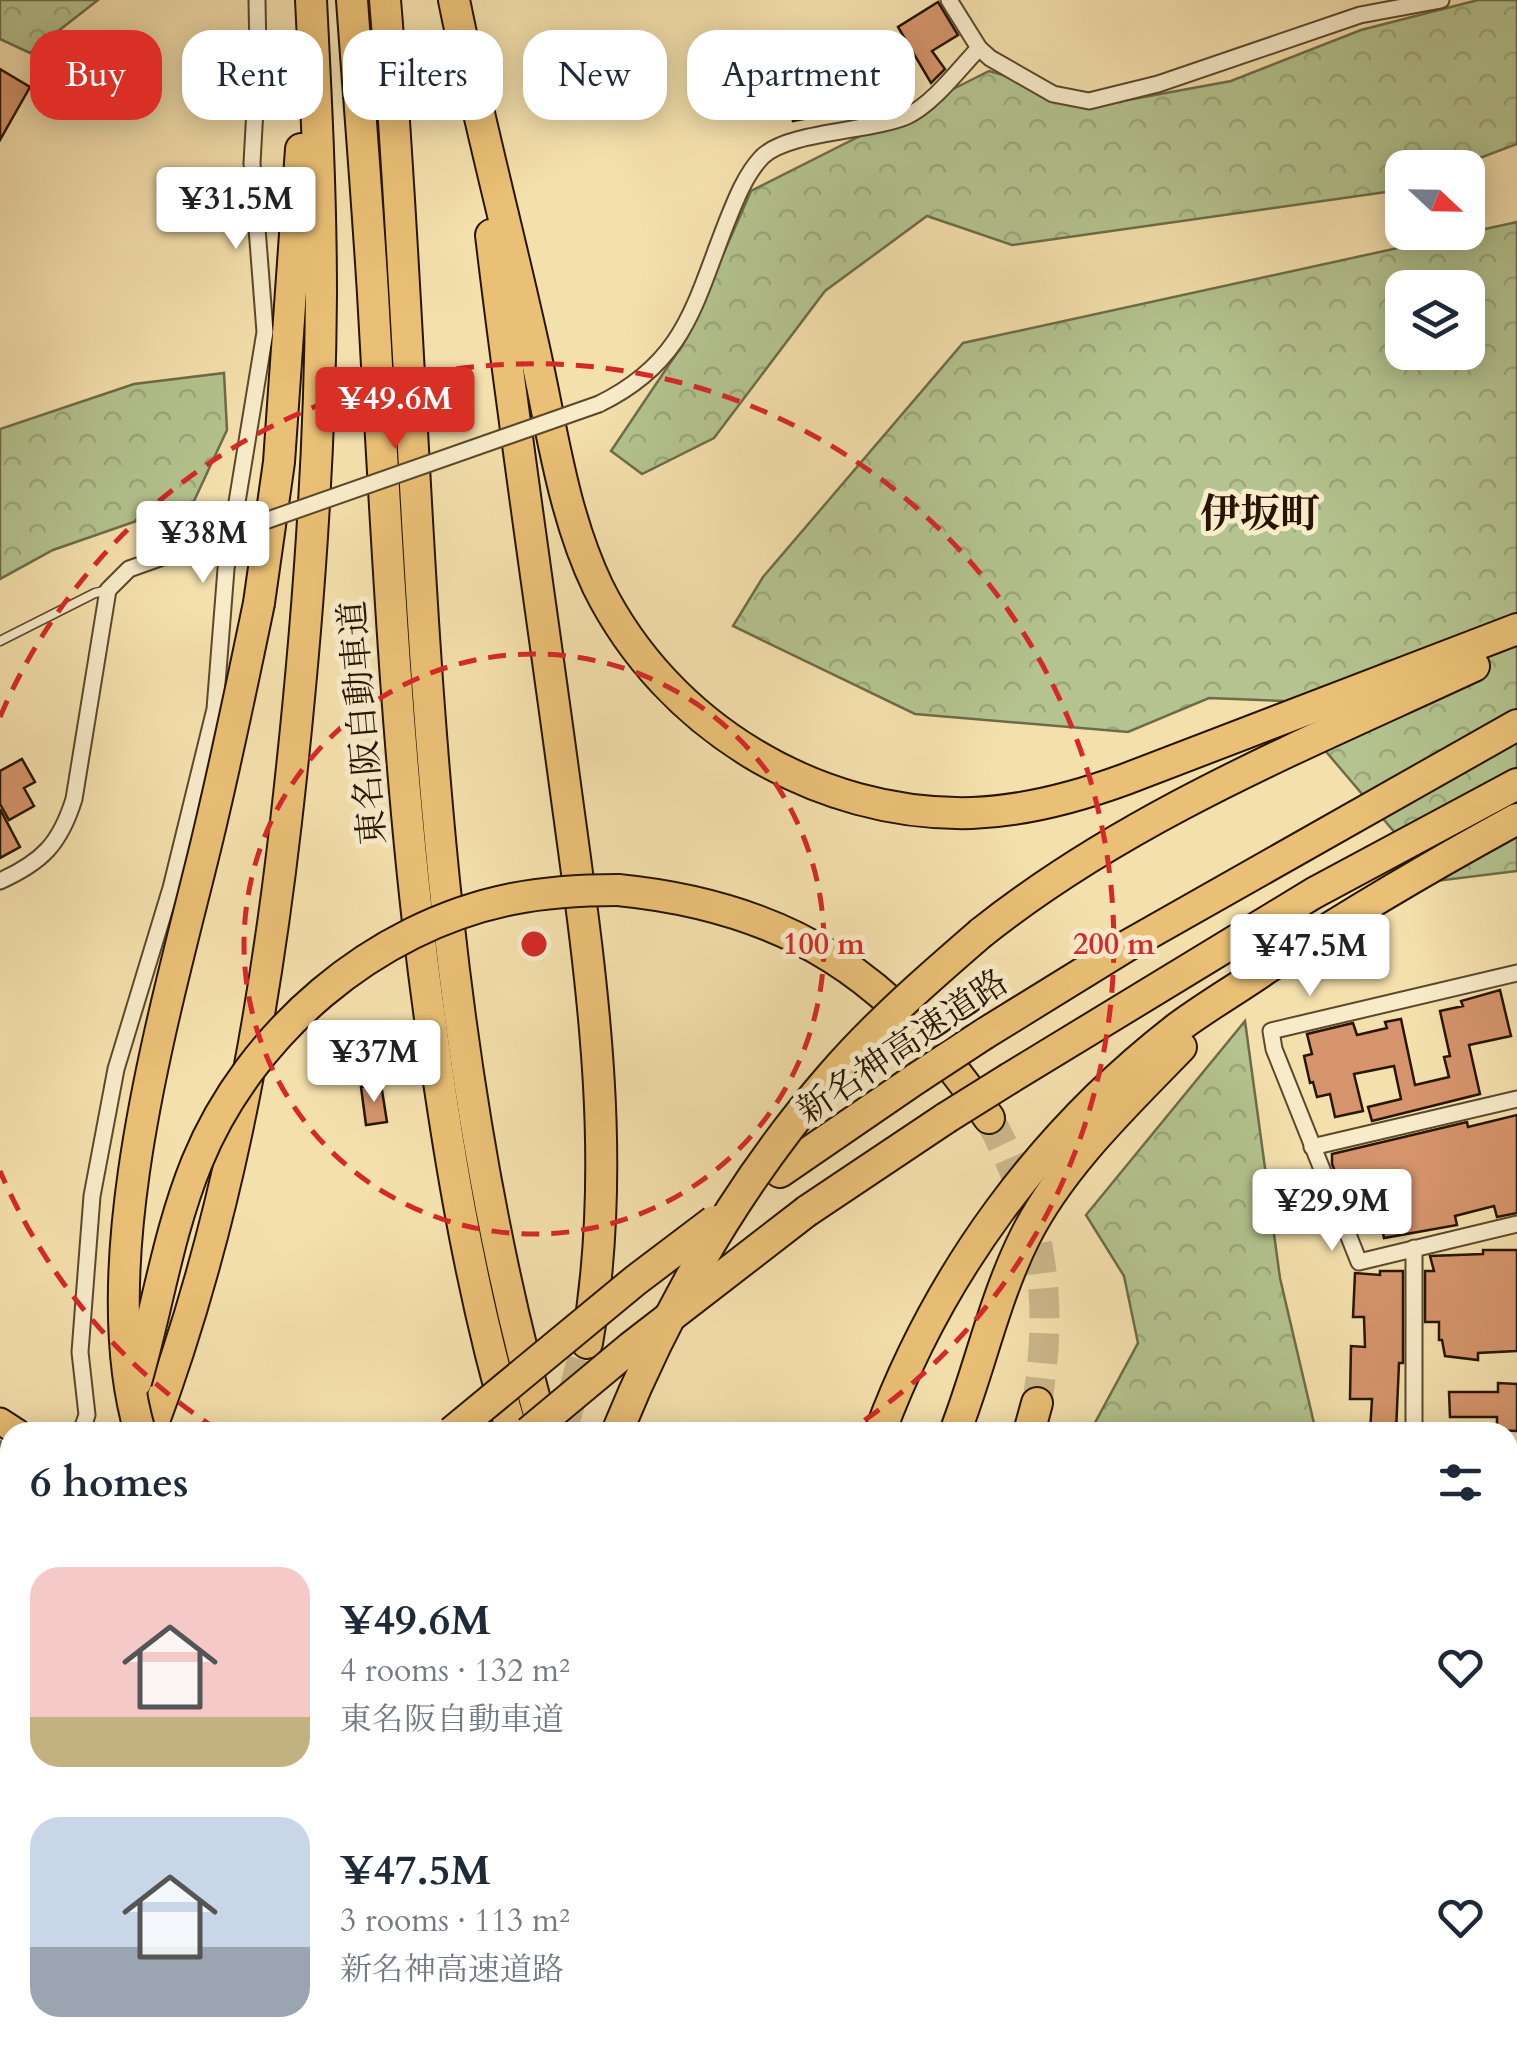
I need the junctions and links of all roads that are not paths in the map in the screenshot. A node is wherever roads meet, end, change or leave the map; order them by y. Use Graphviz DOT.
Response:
graph roads {
  1 [pos="257,0"];
  2 [pos="311,0"];
  3 [pos="352,0"];
  4 [pos="385,0"];
  5 [pos="454,0"];
  6 [pos="949,0"];
  7 [pos="1441,0"];
  8 [pos="460,30"];
  9 [pos="980,48"];
  10 [pos="477,120"];
  11 [pos="479,120"];
  12 [pos="108,590"];
  13 [pos="1517,629"];
  14 [pos="0,641"];
  15 [pos="1517,646"];
  16 [pos="1517,725"];
  17 [pos="1517,784"];
  18 [pos="1517,819"];
  19 [pos="0,882"];
  20 [pos="1268,968"];
  21 [pos="1517,973"];
  22 [pos="1517,1098"];
  23 [pos="989,1118"];
  24 [pos="1312,1148"];
  25 [pos="1517,1224"];
  26 [pos="1414,1248"];
  27 [pos="587,1343"];
  28 [pos="85,1422"];
  29 [pos="122,1422"];
  30 [pos="137,1422"];
  31 [pos="154,1422"];
  32 [pos="464,1422"];
  33 [pos="509,1422"];
  34 [pos="540,1422"];
  35 [pos="541,1422"];
  36 [pos="622,1422"];
  37 [pos="884,1422"];
  38 [pos="958,1422"];
  39 [pos="1414,1422"];
  1 -- 28 [label="street"];
  2 -- 30 [label="highway, bridge"];
  2 -- 31 [label="highway"];
  3 -- 33 [label="highway, 東名阪自動車道"];
  4 -- 35 [label="highway, 東名阪自動車道"];
  5 -- 8 [label="highway"];
  6 -- 9 [label="street"];
  7 -- 9 [label="street"];
  9 -- 12 [label="street, bridge"];
  10 -- 27 [label="highway"];
  11 -- 13 [label="highway"];
  12 -- 14 [label="lane"];
  12 -- 19 [label="street"];
  15 -- 36 [label="highway, bridge"];
  16 -- 32 [label="highway, 新名神高速道路, bridge"];
  17 -- 34 [label="highway, bridge"];
  18 -- 20 [label="highway"];
  20 -- 37 [label="highway"];
  20 -- 38 [label="highway"];
  21 -- 24 [label="street"];
  22 -- 24 [label="street"];
  23 -- 29 [label="highway, bridge"];
  24 -- 26 [label="street"];
  25 -- 26 [label="street"];
  26 -- 39 [label="street"];
}
